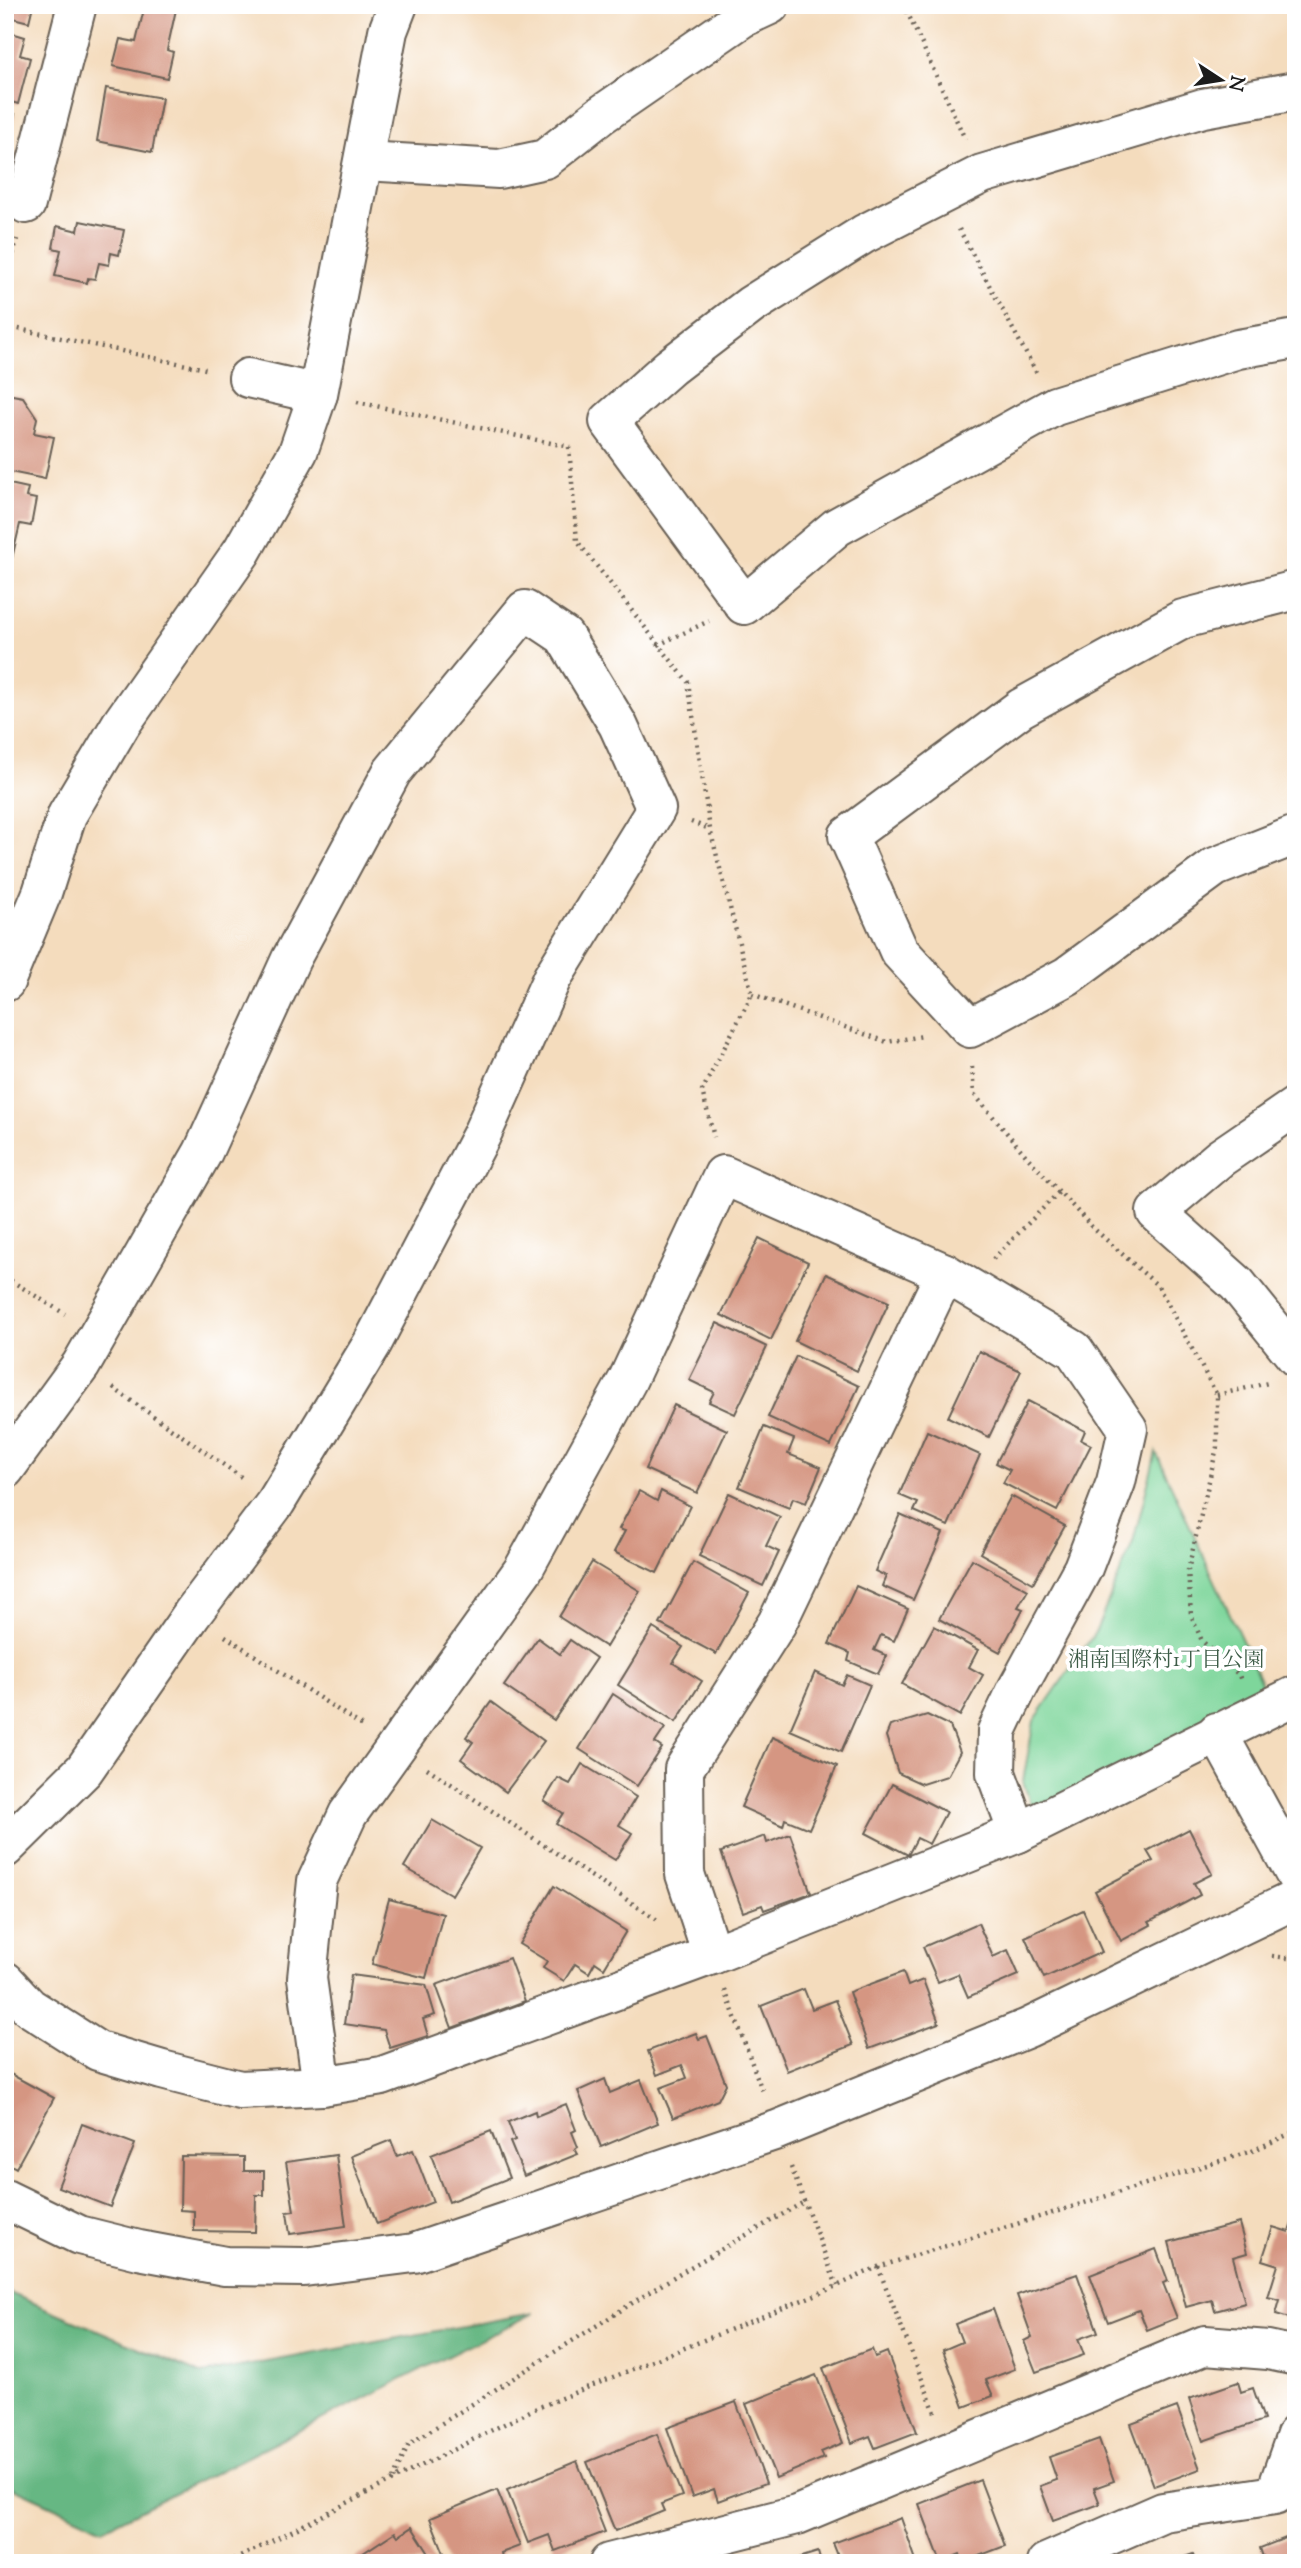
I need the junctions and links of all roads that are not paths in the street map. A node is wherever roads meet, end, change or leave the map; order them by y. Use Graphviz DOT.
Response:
graph roads {
  1 [pos="78,5"];
  2 [pos="398,5"];
  3 [pos="770,5"];
  4 [pos="1296,91"];
  5 [pos="365,161"];
  6 [pos="26,204"];
  7 [pos="1296,339"];
  8 [pos="248,379"];
  9 [pos="318,394"];
  10 [pos="1296,590"];
  11 [pos="1296,835"];
  12 [pos="5,982"];
  13 [pos="1296,1106"];
  14 [pos="945,1273"];
  15 [pos="1283,1370"];
  16 [pos="5,1469"];
  17 [pos="1296,1695"];
  18 [pos="1217,1732"];
  19 [pos="1018,1833"];
  20 [pos="5,1848"];
  21 [pos="1296,1876"];
  22 [pos="1296,1899"];
  23 [pos="712,1955"];
  24 [pos="5,1981"];
  25 [pos="322,2087"];
  26 [pos="5,2199"];
  27 [pos="1296,2356"];
  28 [pos="1296,2435"];
  29 [pos="609,2563"];
  30 [pos="1046,2563"];
  1 -- 6 [label="street"];
  2 -- 5 [label="street"];
  3 -- 5 [label="street"];
  4 -- 7 [label="street"];
  5 -- 9 [label="street"];
  8 -- 9 [label="street"];
  9 -- 12 [label="street"];
  10 -- 11 [label="street"];
  13 -- 15 [label="street"];
  14 -- 19 [label="street"];
  14 -- 23 [label="street"];
  14 -- 25 [label="street"];
  16 -- 20 [label="street"];
  17 -- 18 [label="street"];
  18 -- 19 [label="street"];
  18 -- 21 [label="street"];
  19 -- 23 [label="street"];
  22 -- 26 [label="street"];
  23 -- 25 [label="street"];
  24 -- 25 [label="street"];
  27 -- 29 [label="street"];
  28 -- 30 [label="street"];
}
